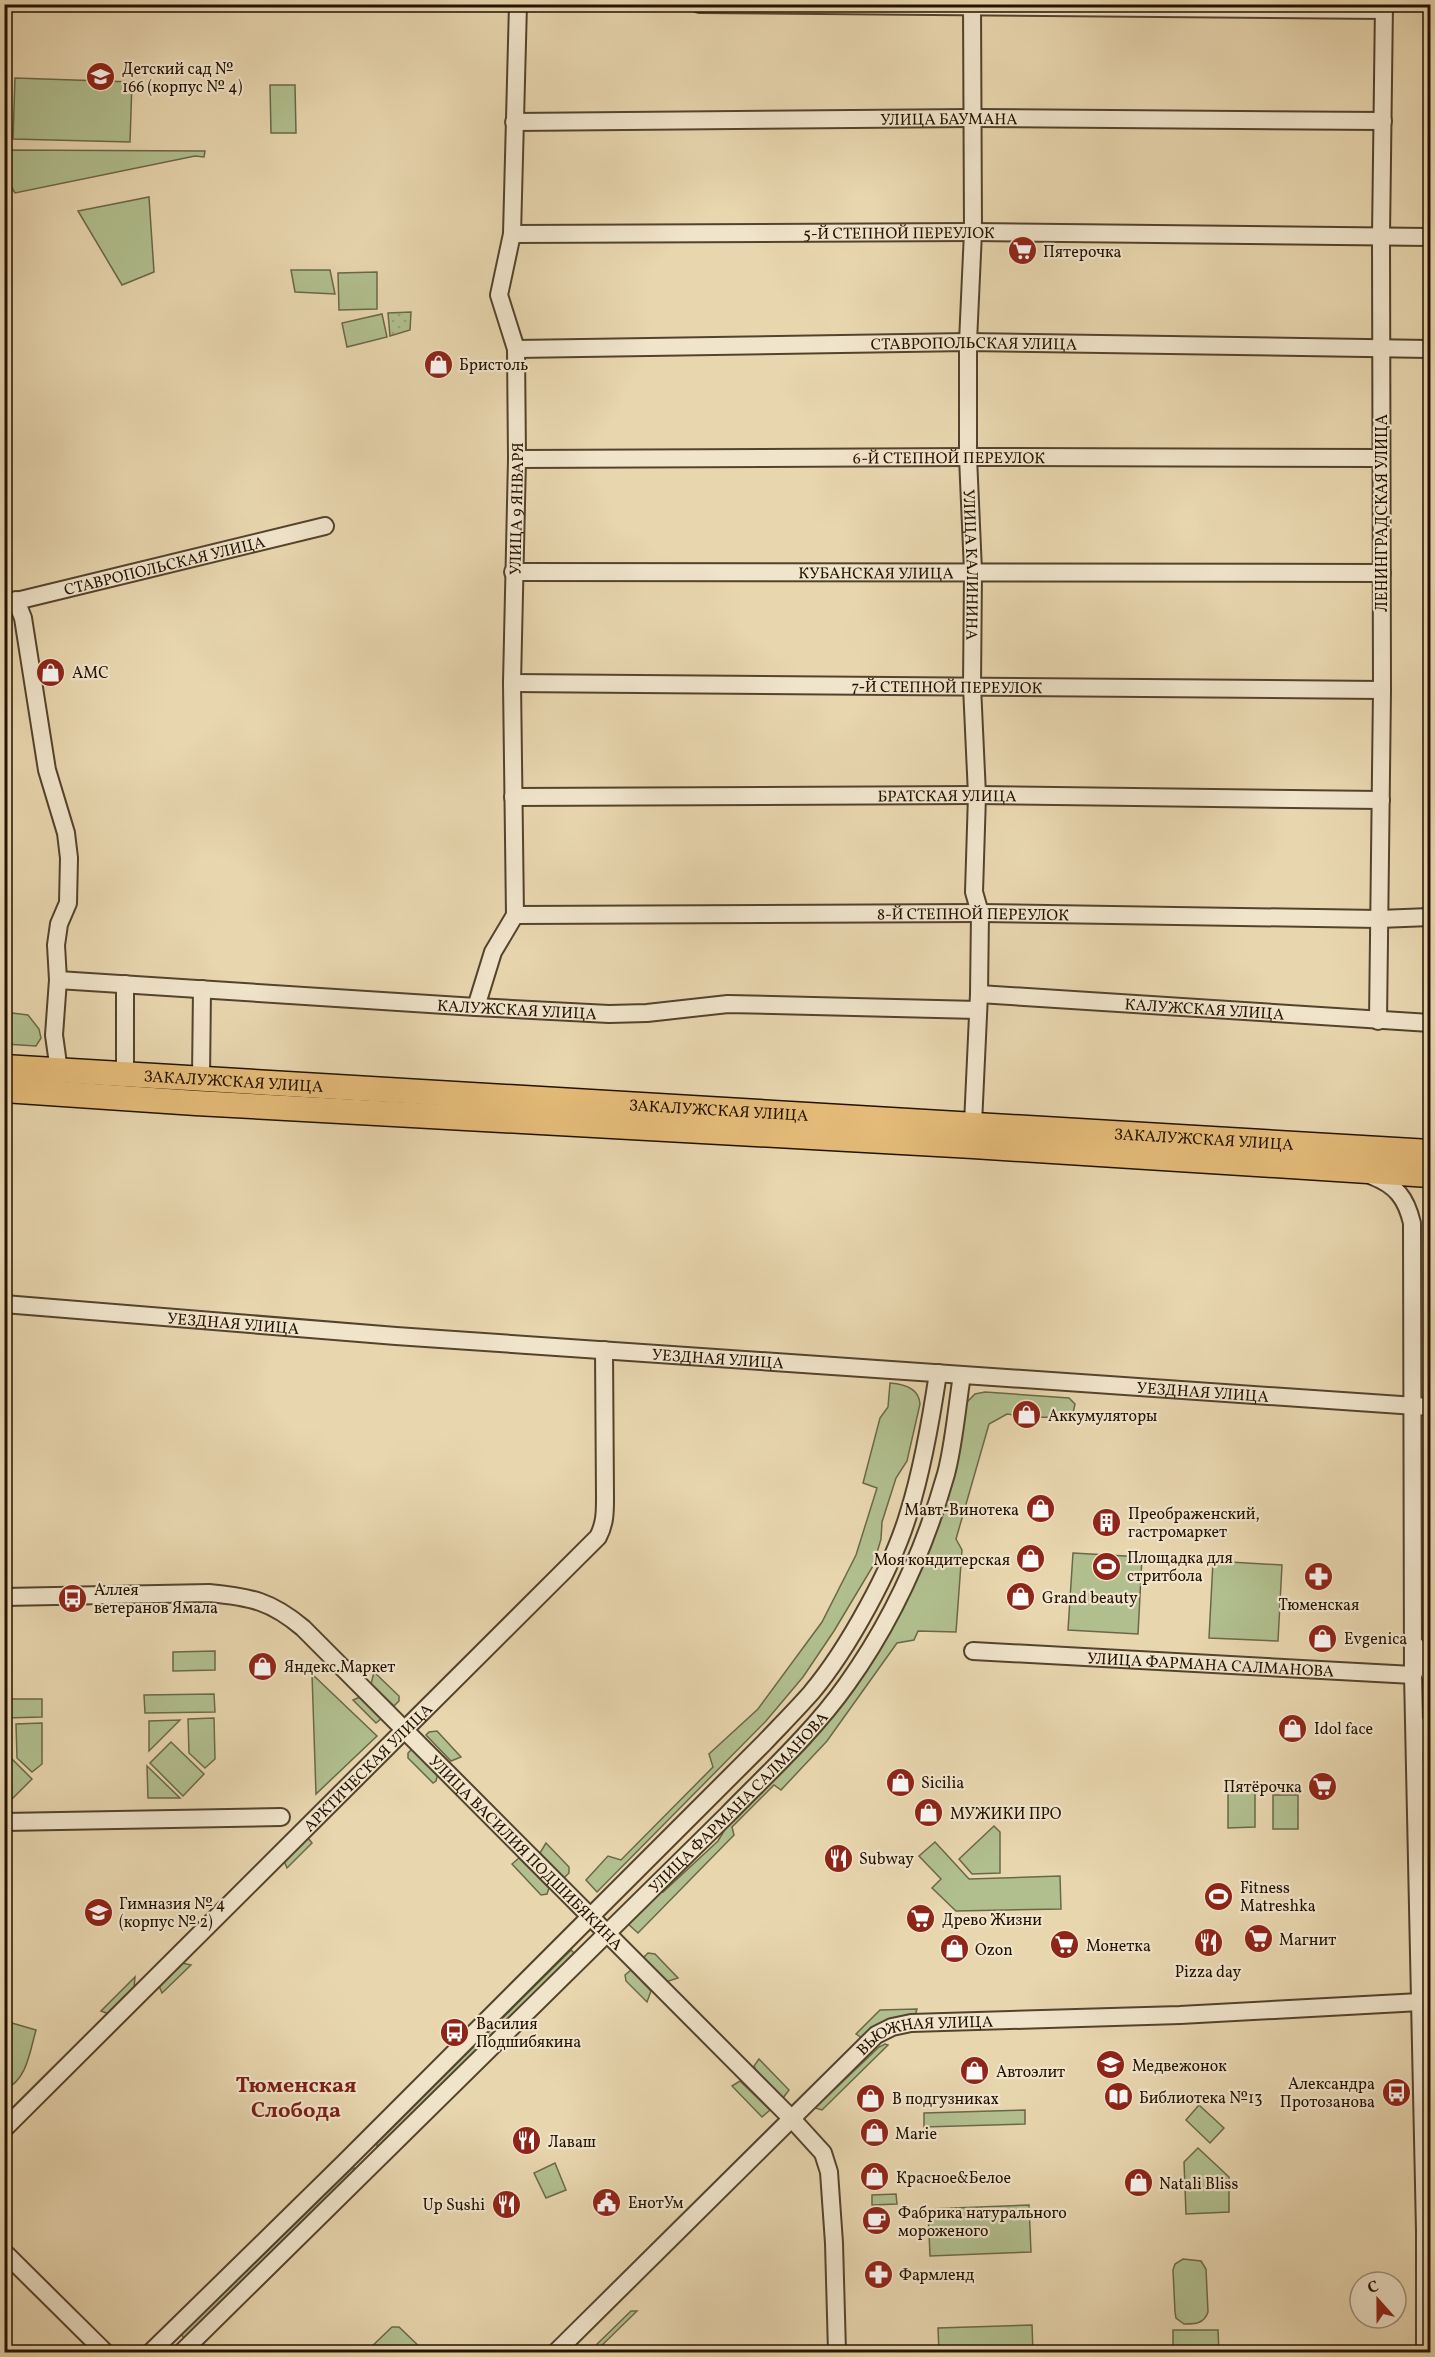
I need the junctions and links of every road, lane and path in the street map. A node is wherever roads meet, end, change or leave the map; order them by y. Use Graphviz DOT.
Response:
graph roads {
  1 [pos="518,4"];
  2 [pos="699,4"];
  3 [pos="972,5"];
  4 [pos="1384,7"];
  5 [pos="972,118"];
  6 [pos="1383,120"];
  7 [pos="514,122"];
  8 [pos="973,232"];
  9 [pos="512,234"];
  10 [pos="1381,236"];
  11 [pos="1431,237"];
  12 [pos="968,342"];
  13 [pos="1381,348"];
  14 [pos="516,349"];
  15 [pos="1431,349"];
  16 [pos="968,457"];
  17 [pos="1380,458"];
  18 [pos="517,459"];
  19 [pos="325,526"];
  20 [pos="513,572"];
  21 [pos="973,572"];
  22 [pos="1382,573"];
  23 [pos="10,602"];
  24 [pos="512,683"];
  25 [pos="972,686"];
  26 [pos="1382,690"];
  27 [pos="977,795"];
  28 [pos="513,797"];
  29 [pos="1381,800"];
  30 [pos="980,913"];
  31 [pos="516,915"];
  32 [pos="1431,917"];
  33 [pos="1379,919"];
  34 [pos="58,980"];
  35 [pos="125,984"];
  36 [pos="202,989"];
  37 [pos="979,1002"];
  38 [pos="476,1007"];
  39 [pos="1378,1021"];
  40 [pos="1431,1023"];
  41 [pos="4,1067"];
  42 [pos="59,1071"];
  43 [pos="125,1074"];
  44 [pos="201,1078"];
  45 [pos="4,1090"];
  46 [pos="42,1092"];
  47 [pos="4,1099"];
  48 [pos="973,1124"];
  49 [pos="1431,1152"];
  50 [pos="1358,1169"];
  51 [pos="1431,1175"];
  52 [pos="4,1304"];
  53 [pos="604,1350"];
  54 [pos="938,1373"];
  55 [pos="962,1375"];
  56 [pos="1413,1406"];
  57 [pos="1431,1407"];
  58 [pos="4,1597"];
  59 [pos="1414,1640"];
  60 [pos="973,1651"];
  61 [pos="1413,1674"];
  62 [pos="1431,1675"];
  63 [pos="1431,1722"];
  64 [pos="406,1730"];
  65 [pos="1415,1753"];
  66 [pos="281,1816"];
  67 [pos="4,1822"];
  68 [pos="591,1916"];
  69 [pos="608,1934"];
  70 [pos="1420,2002"];
  71 [pos="792,2119"];
  72 [pos="4,2129"];
  73 [pos="372,2135"];
  74 [pos="387,2151"];
  75 [pos="344,2163"];
  76 [pos="359,2180"];
  77 [pos="4,2252"];
  78 [pos="105,2352"];
  79 [pos="151,2352"];
  80 [pos="182,2352"];
  81 [pos="556,2352"];
  82 [pos="837,2352"];
  83 [pos="1425,2352"];
  1 -- 7 [label="street, УЛИЦА 9 ЯНВАРЯ"];
  2 -- 3 [label="street"];
  3 -- 4 [label="street"];
  3 -- 5 [label="street, УЛИЦА КАЛИНИНА"];
  4 -- 6 [label="street, ЛЕНИНГРАДСКАЯ УЛИЦА"];
  5 -- 6 [label="street, УЛИЦА БАУМАНА"];
  5 -- 7 [label="street, УЛИЦА БАУМАНА"];
  5 -- 8 [label="street, УЛИЦА КАЛИНИНА"];
  6 -- 10 [label="street, ЛЕНИНГРАДСКАЯ УЛИЦА"];
  7 -- 9 [label="street, УЛИЦА 9 ЯНВАРЯ"];
  8 -- 9 [label="street, 5-Й СТЕПНОЙ ПЕРЕУЛОК"];
  8 -- 10 [label="street, 5-Й СТЕПНОЙ ПЕРЕУЛОК"];
  8 -- 12 [label="street, УЛИЦА КАЛИНИНА"];
  9 -- 14 [label="street, УЛИЦА 9 ЯНВАРЯ"];
  10 -- 11 [label="street, 5-Й СТЕПНОЙ ПЕРЕУЛОК"];
  10 -- 13 [label="street, ЛЕНИНГРАДСКАЯ УЛИЦА"];
  12 -- 13 [label="street, СТАВРОПОЛЬСКАЯ УЛИЦА"];
  12 -- 14 [label="street, СТАВРОПОЛЬСКАЯ УЛИЦА"];
  12 -- 16 [label="street, УЛИЦА КАЛИНИНА"];
  13 -- 15 [label="street, СТАВРОПОЛЬСКАЯ УЛИЦА"];
  13 -- 17 [label="street, ЛЕНИНГРАДСКАЯ УЛИЦА"];
  14 -- 18 [label="street, УЛИЦА 9 ЯНВАРЯ"];
  16 -- 17 [label="street, 6-Й СТЕПНОЙ ПЕРЕУЛОК"];
  16 -- 18 [label="street, 6-Й СТЕПНОЙ ПЕРЕУЛОК"];
  16 -- 21 [label="street, УЛИЦА КАЛИНИНА"];
  17 -- 22 [label="street, ЛЕНИНГРАДСКАЯ УЛИЦА"];
  18 -- 20 [label="street, УЛИЦА 9 ЯНВАРЯ"];
  19 -- 23 [label="street, СТАВРОПОЛЬСКАЯ УЛИЦА"];
  20 -- 21 [label="street, КУБАНСКАЯ УЛИЦА"];
  20 -- 24 [label="street, УЛИЦА 9 ЯНВАРЯ"];
  21 -- 22 [label="street, КУБАНСКАЯ УЛИЦА"];
  21 -- 25 [label="street, УЛИЦА КАЛИНИНА"];
  22 -- 26 [label="street, ЛЕНИНГРАДСКАЯ УЛИЦА"];
  23 -- 34 [label="street"];
  24 -- 25 [label="street, 7-Й СТЕПНОЙ ПЕРЕУЛОК"];
  24 -- 28 [label="street, УЛИЦА 9 ЯНВАРЯ"];
  25 -- 26 [label="street, 7-Й СТЕПНОЙ ПЕРЕУЛОК"];
  25 -- 27 [label="street, УЛИЦА КАЛИНИНА"];
  26 -- 29 [label="street, ЛЕНИНГРАДСКАЯ УЛИЦА"];
  27 -- 28 [label="street, БРАТСКАЯ УЛИЦА"];
  27 -- 29 [label="street, БРАТСКАЯ УЛИЦА"];
  27 -- 30 [label="street, УЛИЦА КАЛИНИНА"];
  28 -- 31 [label="street, УЛИЦА 9 ЯНВАРЯ"];
  29 -- 33 [label="street, ЛЕНИНГРАДСКАЯ УЛИЦА"];
  30 -- 31 [label="street, 8-Й СТЕПНОЙ ПЕРЕУЛОК"];
  30 -- 33 [label="street, 8-Й СТЕПНОЙ ПЕРЕУЛОК"];
  30 -- 37 [label="street, УЛИЦА КАЛИНИНА"];
  31 -- 38 [label="street"];
  32 -- 33 [label="street, 8-Й СТЕПНОЙ ПЕРЕУЛОК"];
  33 -- 39 [label="street, ЛЕНИНГРАДСКАЯ УЛИЦА"];
  34 -- 35 [label="street, КАЛУЖСКАЯ УЛИЦА"];
  34 -- 42 [label="street"];
  35 -- 36 [label="street, КАЛУЖСКАЯ УЛИЦА"];
  35 -- 43 [label="street"];
  36 -- 38 [label="street, КАЛУЖСКАЯ УЛИЦА"];
  36 -- 44 [label="street"];
  37 -- 38 [label="street, КАЛУЖСКАЯ УЛИЦА"];
  37 -- 39 [label="street, КАЛУЖСКАЯ УЛИЦА"];
  37 -- 48 [label="street, УЛИЦА КАЛИНИНА"];
  39 -- 40 [label="street, КАЛУЖСКАЯ УЛИЦА"];
  41 -- 42 [label="highway, ЗАКАЛУЖСКАЯ УЛИЦА"];
  42 -- 43 [label="highway, ЗАКАЛУЖСКАЯ УЛИЦА"];
  43 -- 44 [label="highway, ЗАКАЛУЖСКАЯ УЛИЦА"];
  44 -- 48 [label="highway, ЗАКАЛУЖСКАЯ УЛИЦА"];
  45 -- 46 [label="highway"];
  46 -- 47 [label="street"];
  46 -- 50 [label="highway"];
  48 -- 49 [label="highway, ЗАКАЛУЖСКАЯ УЛИЦА"];
  50 -- 51 [label="highway"];
  50 -- 56 [label="street"];
  52 -- 53 [label="street, УЕЗДНАЯ УЛИЦА"];
  53 -- 54 [label="street, УЕЗДНАЯ УЛИЦА"];
  53 -- 64 [label="street, АРКТИЧЕСКАЯ УЛИЦА"];
  54 -- 55 [label="street, УЕЗДНАЯ УЛИЦА"];
  54 -- 68 [label="street, УЛИЦА ФАРМАНА САЛМАНОВА"];
  55 -- 56 [label="street, УЕЗДНАЯ УЛИЦА"];
  55 -- 69 [label="street, УЛИЦА ФАРМАНА САЛМАНОВА"];
  56 -- 57 [label="street, УЕЗДНАЯ УЛИЦА"];
  56 -- 59 [label="street"];
  58 -- 64 [label="street, УЛИЦА ВАСИЛИЯ ПОДШИБЯКИНА"];
  59 -- 61 [label="street"];
  59 -- 62 [label="street"];
  60 -- 61 [label="street, УЛИЦА ФАРМАНА САЛМАНОВА"];
  61 -- 65 [label="street"];
  63 -- 65 [label="street"];
  64 -- 68 [label="street, УЛИЦА ВАСИЛИЯ ПОДШИБЯКИНА"];
  64 -- 72 [label="street, АРКТИЧЕСКАЯ УЛИЦА"];
  65 -- 70 [label="street"];
  66 -- 67 [label="street, АРКТИЧЕСКАЯ УЛИЦА"];
  68 -- 69 [label="street, УЛИЦА ВАСИЛИЯ ПОДШИБЯКИНА"];
  68 -- 73 [label="street, УЛИЦА ФАРМАНА САЛМАНОВА"];
  69 -- 71 [label="street, УЛИЦА ВАСИЛИЯ ПОДШИБЯКИНА"];
  69 -- 74 [label="street, УЛИЦА ФАРМАНА САЛМАНОВА"];
  70 -- 71 [label="street, ВЬЮЖНАЯ УЛИЦА"];
  70 -- 83 [label="street"];
  71 -- 81 [label="street, ВЬЮЖНАЯ УЛИЦА"];
  71 -- 82 [label="street, УЛИЦА ВАСИЛИЯ ПОДШИБЯКИНА"];
  73 -- 74 [label="street"];
  73 -- 75 [label="street, УЛИЦА ФАРМАНА САЛМАНОВА"];
  74 -- 76 [label="street, УЛИЦА ФАРМАНА САЛМАНОВА"];
  75 -- 76 [label="street"];
  75 -- 79 [label="street, УЛИЦА ФАРМАНА САЛМАНОВА"];
  76 -- 80 [label="street, УЛИЦА ФАРМАНА САЛМАНОВА"];
  77 -- 78 [label="street"];
}
